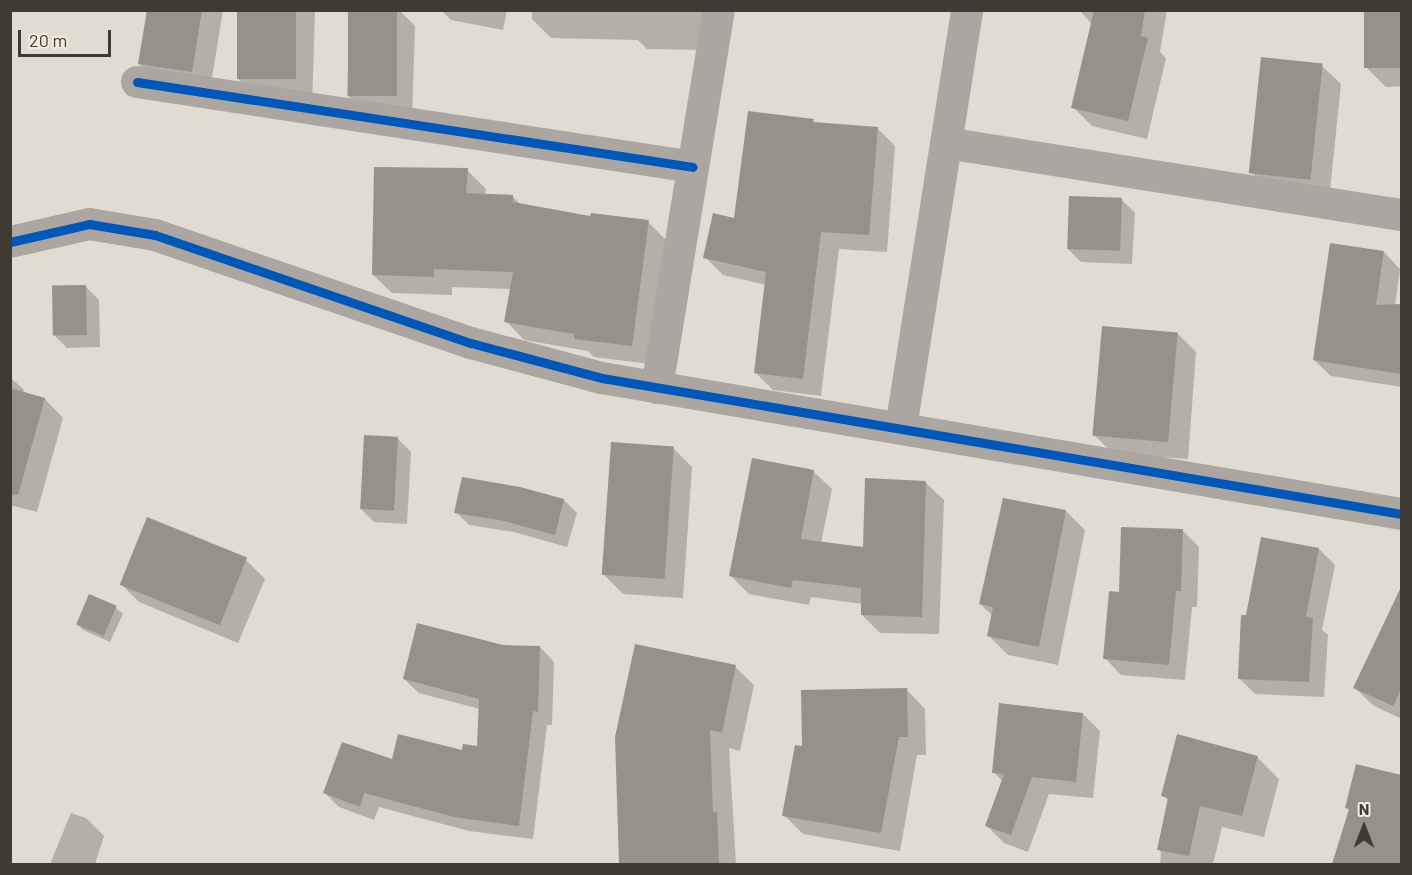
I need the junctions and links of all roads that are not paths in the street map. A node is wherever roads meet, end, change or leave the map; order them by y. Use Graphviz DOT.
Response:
graph roads {
  1 [pos="719,10"];
  2 [pos="968,10"];
  3 [pos="137,82"];
  4 [pos="946,143"];
  5 [pos="693,167"];
  6 [pos="1401,215"];
  7 [pos="10,242"];
  8 [pos="657,388"];
  9 [pos="901,428"];
  10 [pos="1401,514"];
  1 -- 5 [label="street"];
  2 -- 4 [label="street"];
  3 -- 5 [label="street"];
  4 -- 6 [label="street"];
  4 -- 9 [label="street"];
  5 -- 8 [label="street"];
  7 -- 8 [label="street"];
  8 -- 9 [label="street"];
  9 -- 10 [label="street"];
}
